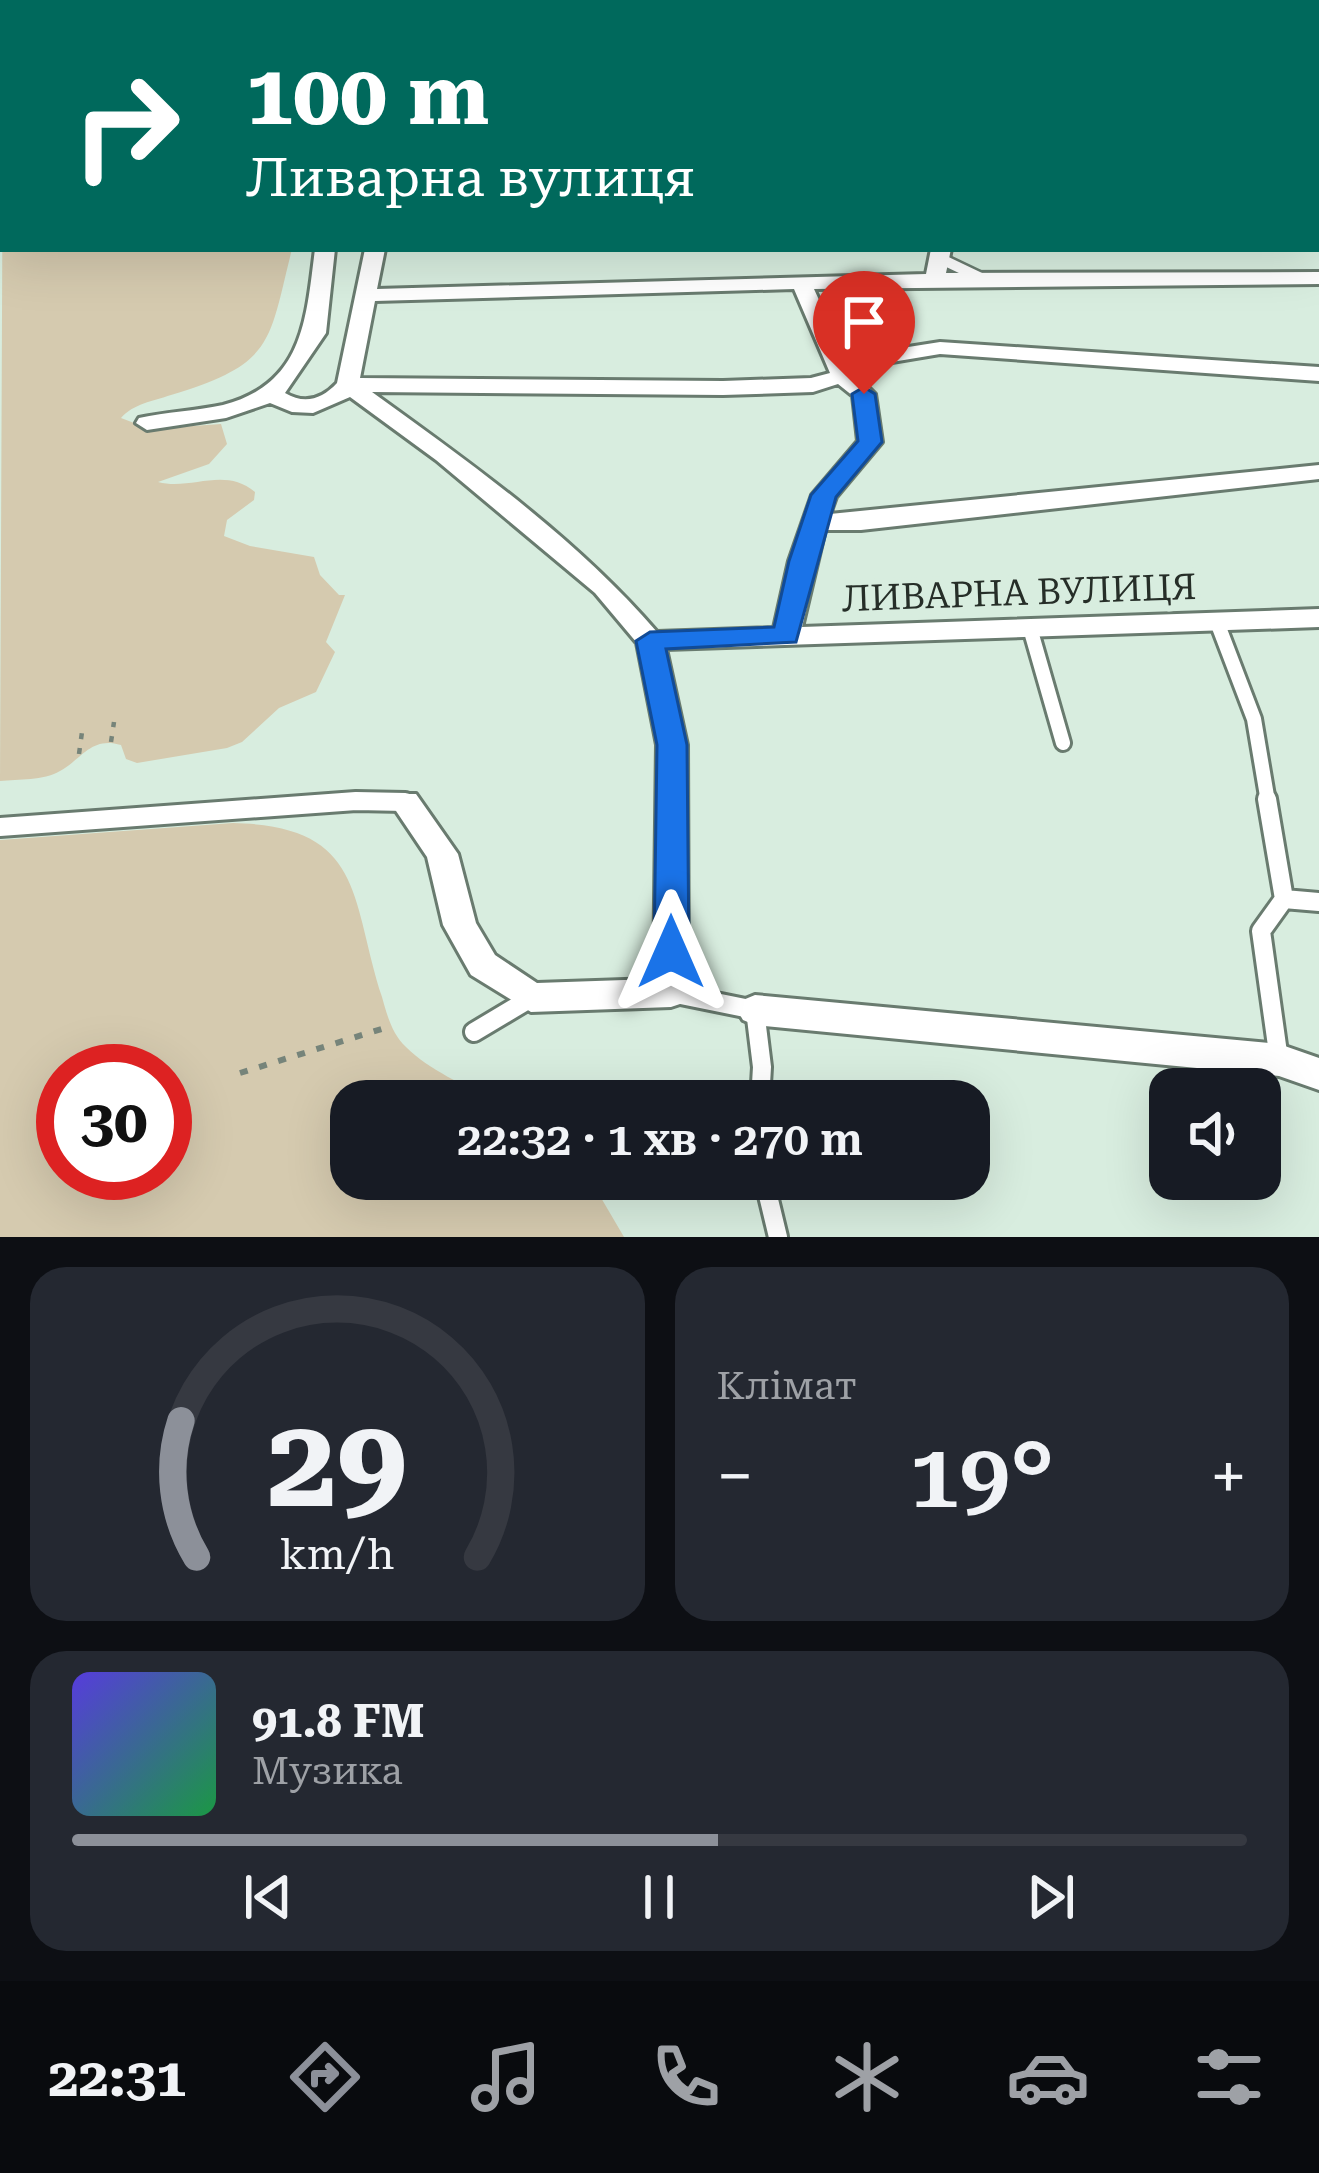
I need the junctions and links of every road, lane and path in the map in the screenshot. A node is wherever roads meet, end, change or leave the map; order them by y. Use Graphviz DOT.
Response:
graph roads {
  1 [pos="325,252"];
  2 [pos="374,252"];
  3 [pos="940,254"];
  4 [pos="981,278"];
  5 [pos="1319,278"];
  6 [pos="934,283"];
  7 [pos="802,285"];
  8 [pos="363,295"];
  9 [pos="840,371"];
  10 [pos="1319,374"];
  11 [pos="348,385"];
  12 [pos="273,395"];
  13 [pos="147,423"];
  14 [pos="1319,472"];
  15 [pos="813,522"];
  16 [pos="1319,619"];
  17 [pos="1217,622"];
  18 [pos="1030,628"];
  19 [pos="786,636"];
  20 [pos="650,641"];
  21 [pos="114,722"];
  22 [pos="82,732"];
  23 [pos="111,742"];
  24 [pos="1064,743"];
  25 [pos="79,754"];
  26 [pos="405,802"];
  27 [pos="0,827"];
  28 [pos="1284,899"];
  29 [pos="1319,902"];
  30 [pos="671,993"];
  31 [pos="531,998"];
  32 [pos="755,1010"];
  33 [pos="391,1026"];
  34 [pos="473,1032"];
  35 [pos="1279,1060"];
  36 [pos="241,1073"];
  37 [pos="1319,1074"];
  38 [pos="761,1080"];
  39 [pos="769,1200"];
  40 [pos="778,1237"];
  1 -- 12 [label="street"];
  2 -- 8 [label="street"];
  3 -- 4 [label="lane"];
  3 -- 6 [label="street"];
  4 -- 5 [label="street"];
  4 -- 6 [label="street"];
  6 -- 7 [label="street"];
  7 -- 8 [label="street"];
  7 -- 9 [label="street"];
  8 -- 11 [label="street"];
  9 -- 10 [label="street"];
  9 -- 11 [label="street"];
  9 -- 15 [label="street"];
  11 -- 12 [label="street"];
  11 -- 20 [label="street"];
  12 -- 13 [label="street"];
  14 -- 15 [label="street"];
  15 -- 19 [label="street"];
  16 -- 17 [label="street, ЛИВАРНА ВУЛИЦЯ"];
  17 -- 18 [label="street, ЛИВАРНА ВУЛИЦЯ"];
  17 -- 28 [label="lane"];
  18 -- 19 [label="street, ЛИВАРНА ВУЛИЦЯ"];
  18 -- 24 [label="lane"];
  19 -- 20 [label="street, ЛИВАРНА ВУЛИЦЯ"];
  20 -- 30 [label="street"];
  21 -- 23 [label="path"];
  22 -- 25 [label="path"];
  26 -- 27 [label="lane"];
  26 -- 31 [label="street"];
  28 -- 29 [label="lane"];
  28 -- 35 [label="lane"];
  30 -- 31 [label="street"];
  30 -- 32 [label="lane"];
  31 -- 34 [label="lane"];
  32 -- 35 [label="street"];
  32 -- 38 [label="lane"];
  33 -- 36 [label="path"];
  35 -- 37 [label="street"];
  39 -- 40 [label="lane"];
}
